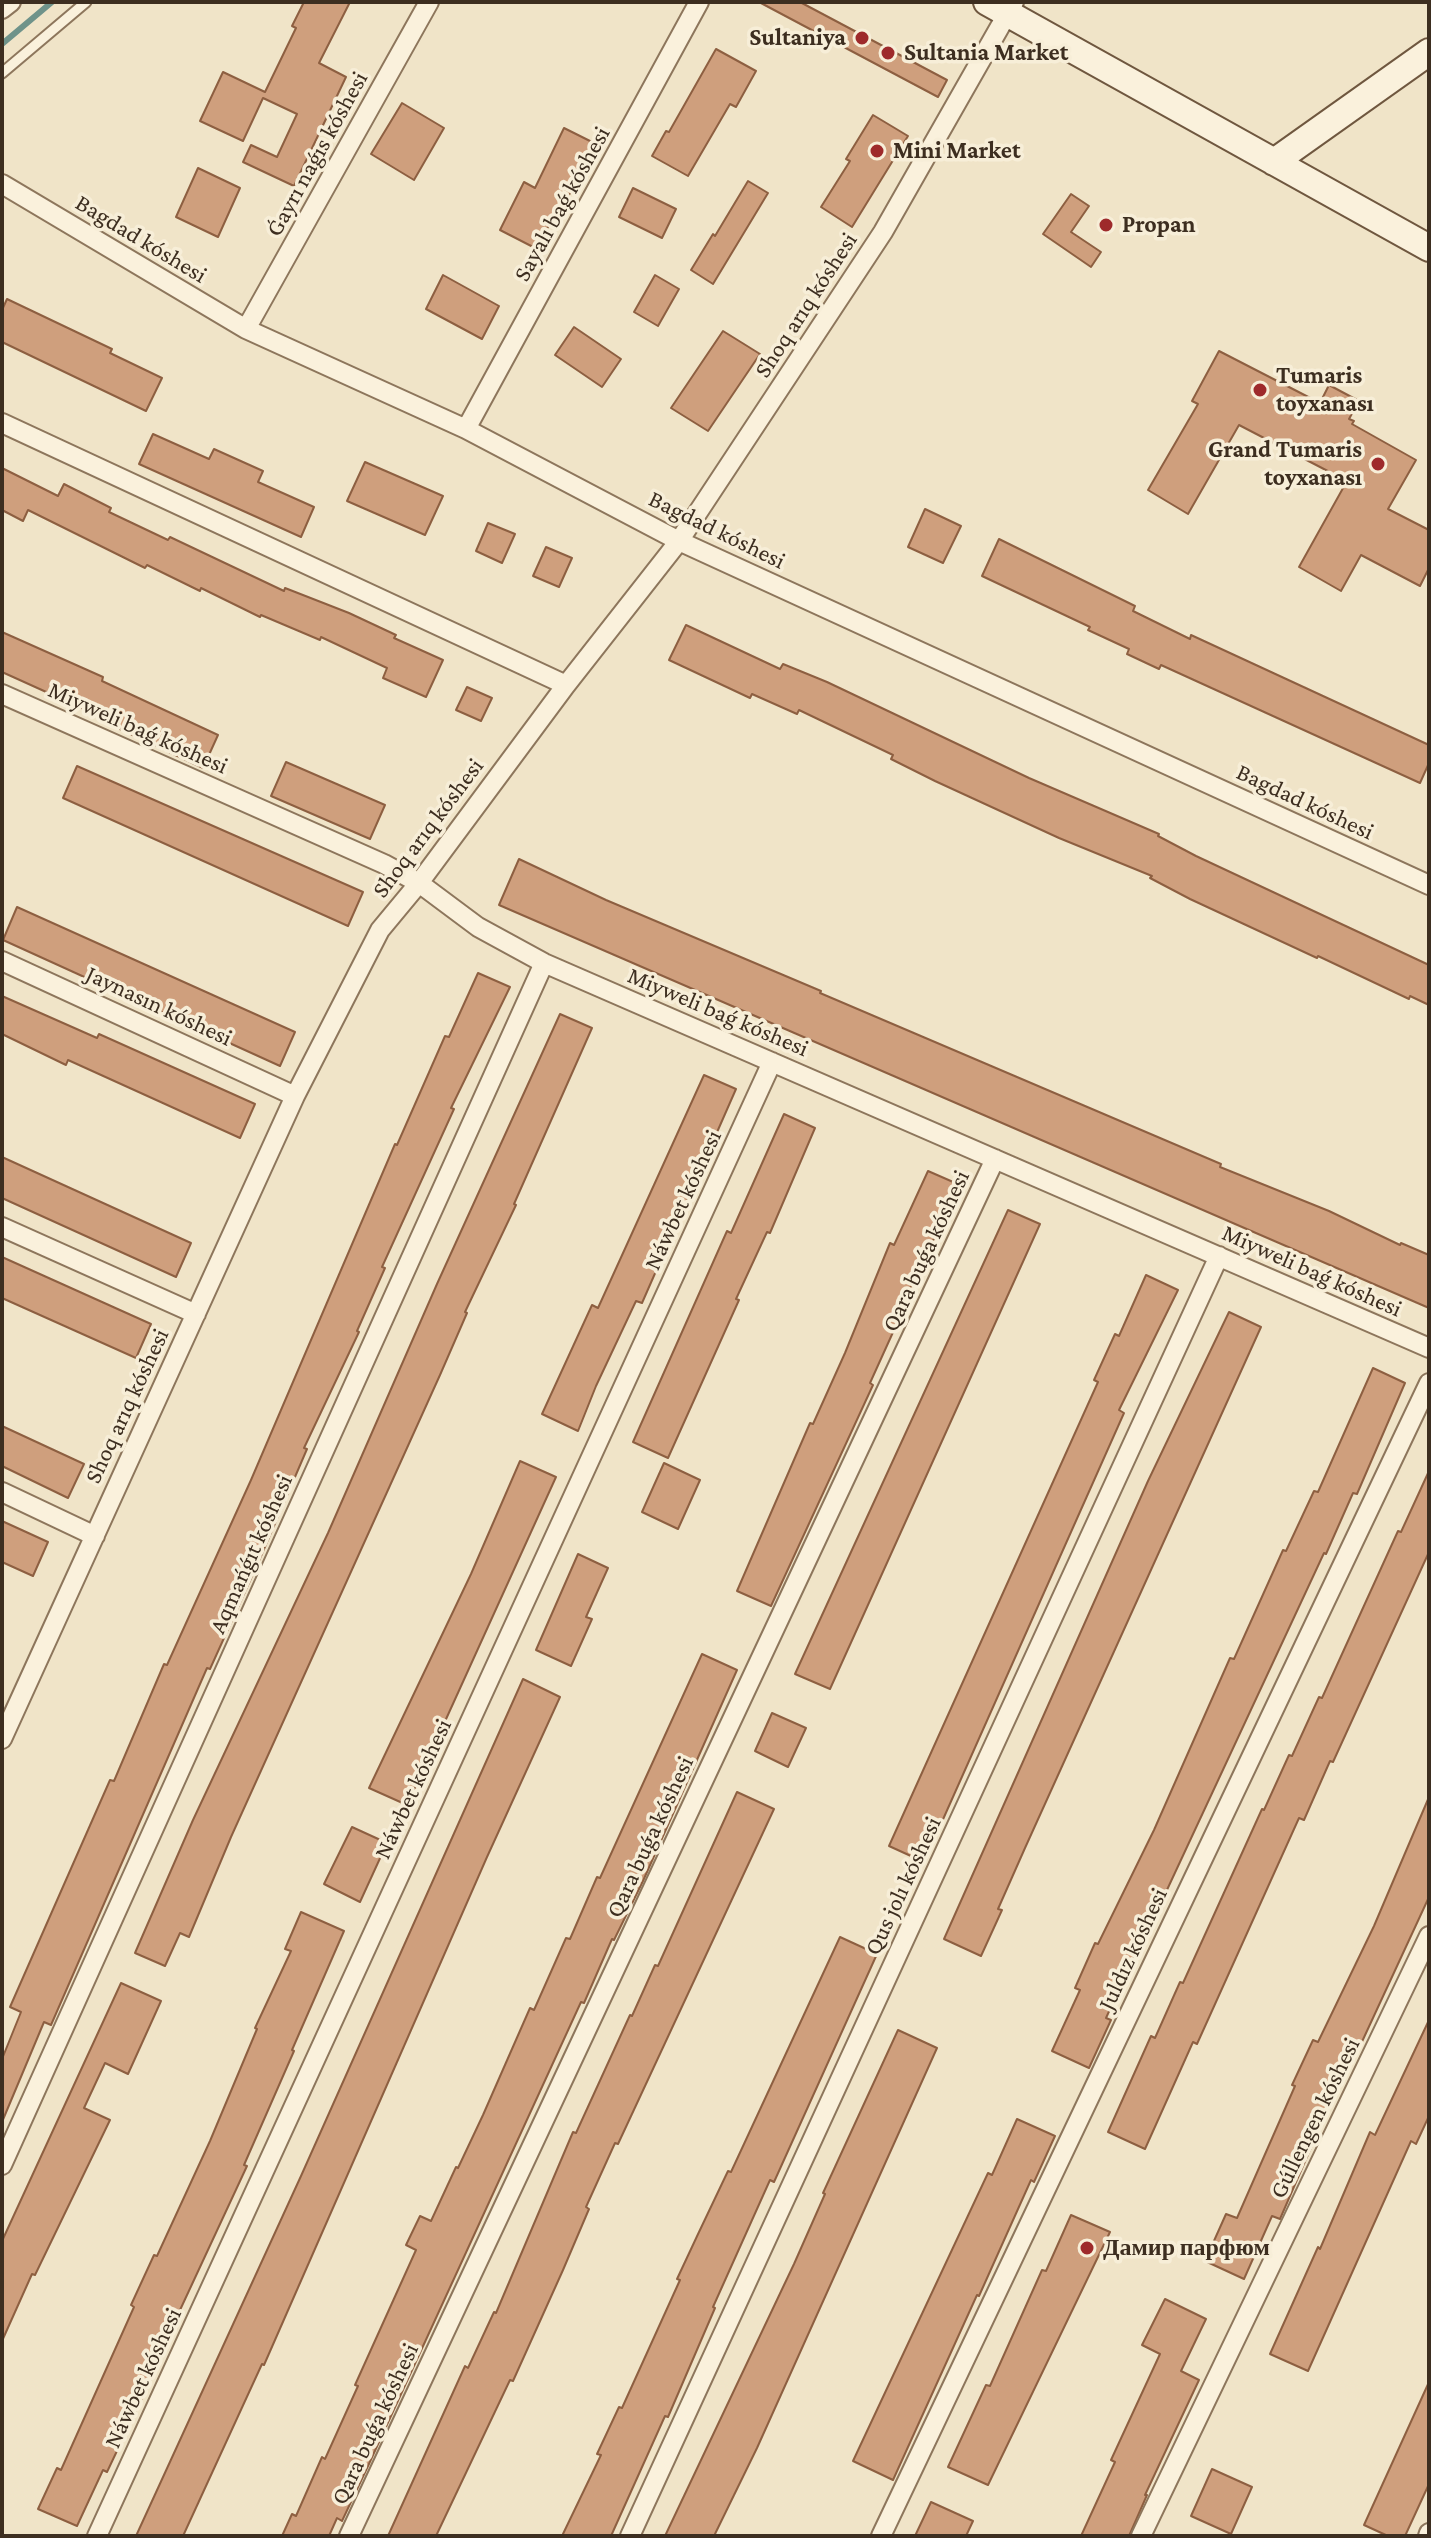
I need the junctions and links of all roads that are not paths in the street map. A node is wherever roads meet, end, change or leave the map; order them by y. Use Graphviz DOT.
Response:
graph roads {
  1 [pos="11,2"];
  2 [pos="86,2"];
  3 [pos="429,2"];
  4 [pos="699,2"];
  5 [pos="1002,6"];
  6 [pos="2,9"];
  7 [pos="1429,52"];
  8 [pos="2,73"];
  9 [pos="1274,162"];
  10 [pos="2,184"];
  11 [pos="1429,248"];
  12 [pos="246,329"];
  13 [pos="2,423"];
  14 [pos="466,429"];
  15 [pos="679,541"];
  16 [pos="566,685"];
  17 [pos="2,694"];
  18 [pos="419,883"];
  19 [pos="1429,885"];
  20 [pos="2,961"];
  21 [pos="544,963"];
  22 [pos="772,1062"];
  23 [pos="295,1096"];
  24 [pos="995,1159"];
  25 [pos="2,1227"];
  26 [pos="1219,1256"];
  27 [pos="196,1314"];
  28 [pos="1429,1348"];
  29 [pos="1429,1383"];
  30 [pos="2,1492"];
  31 [pos="95,1536"];
  32 [pos="2,1739"];
  33 [pos="1429,1936"];
  34 [pos="2,2165"];
  35 [pos="97,2536"];
  36 [pos="349,2536"];
  37 [pos="630,2536"];
  38 [pos="881,2536"];
  39 [pos="1141,2536"];
  1 -- 6 [label="street"];
  2 -- 8 [label="lane"];
  3 -- 12 [label="street, Ǵayrı naǵıs kóshesi"];
  4 -- 14 [label="street, Sayalı baǵ kóshesi"];
  5 -- 9 [label="main road"];
  5 -- 15 [label="street, Shoq arıq kóshesi"];
  7 -- 9 [label="main road"];
  9 -- 11 [label="main road"];
  10 -- 12 [label="street, Bagdad kóshesi"];
  12 -- 14 [label="street, Bagdad kóshesi"];
  13 -- 16 [label="street"];
  14 -- 15 [label="street, Bagdad kóshesi"];
  15 -- 16 [label="street, Shoq arıq kóshesi"];
  15 -- 19 [label="street, Bagdad kóshesi"];
  16 -- 18 [label="street, Shoq arıq kóshesi"];
  17 -- 18 [label="street, Miyweli baǵ kóshesi"];
  18 -- 21 [label="street, Miyweli baǵ kóshesi"];
  18 -- 23 [label="street, Shoq arıq kóshesi"];
  20 -- 23 [label="street, Jaynasın kóshesi"];
  21 -- 22 [label="street, Miyweli baǵ kóshesi"];
  21 -- 34 [label="street, Aqmańǵıt kóshesi"];
  22 -- 24 [label="street, Miyweli baǵ kóshesi"];
  22 -- 35 [label="street, Náwbet kóshesi"];
  23 -- 27 [label="street, Shoq arıq kóshesi"];
  24 -- 26 [label="street, Miyweli baǵ kóshesi"];
  24 -- 36 [label="street, Qara buǵa kóshesi"];
  25 -- 27 [label="street"];
  26 -- 28 [label="street, Miyweli baǵ kóshesi"];
  26 -- 37 [label="street, Qus jolı kóshesi"];
  27 -- 31 [label="street, Shoq arıq kóshesi"];
  29 -- 38 [label="street, Juldız kóshesi"];
  30 -- 31 [label="street"];
  31 -- 32 [label="street, Shoq arıq kóshesi"];
  33 -- 39 [label="street, Gúllengen kóshesi"];
}
